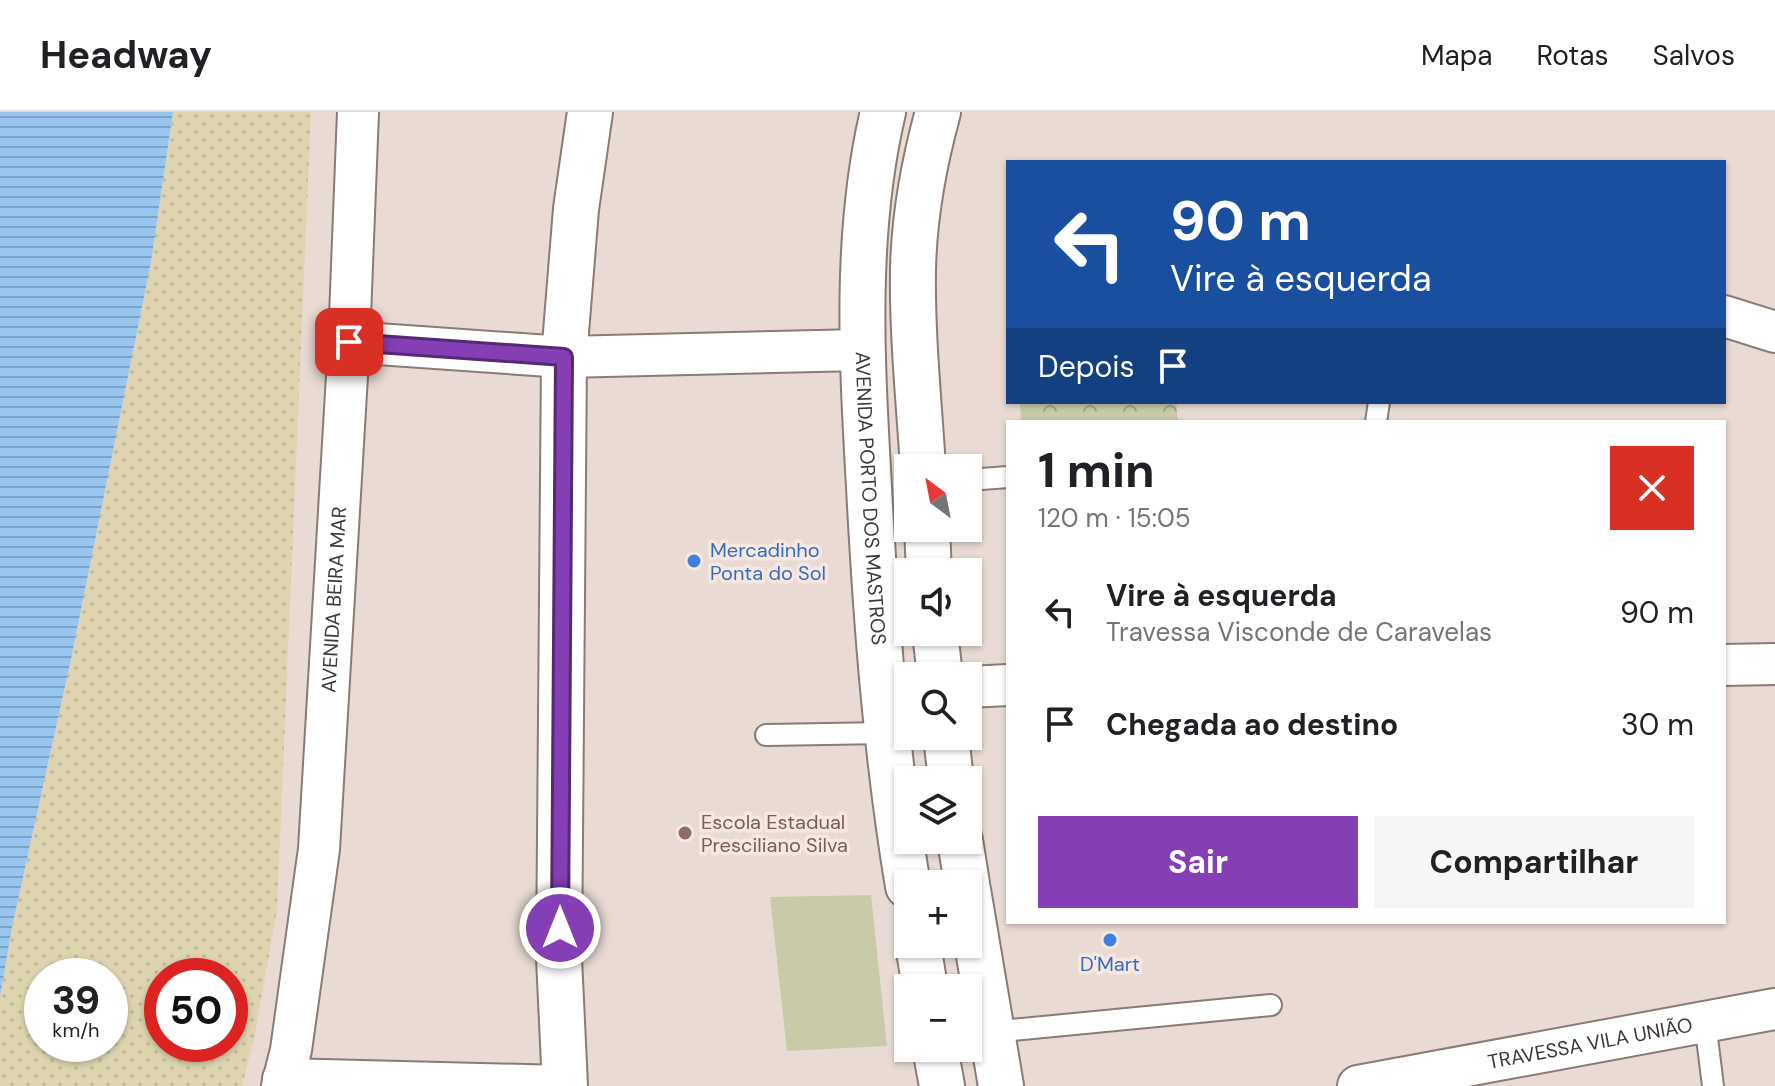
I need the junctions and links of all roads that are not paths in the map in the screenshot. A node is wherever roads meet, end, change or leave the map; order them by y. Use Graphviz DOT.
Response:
graph roads {
  1 [pos="336,112"];
  2 [pos="358,112"];
  3 [pos="590,112"];
  4 [pos="883,112"];
  5 [pos="938,112"];
  6 [pos="1726,317"];
  7 [pos="1775,332"];
  8 [pos="349,342"];
  9 [pos="861,350"];
  10 [pos="564,357"];
  11 [pos="922,454"];
  12 [pos="1006,477"];
  13 [pos="982,479"];
  14 [pos="1775,664"];
  15 [pos="1726,665"];
  16 [pos="1006,685"];
  17 [pos="982,686"];
  18 [pos="886,733"];
  19 [pos="766,735"];
  20 [pos="906,870"];
  21 [pos="1271,1005"];
  22 [pos="1775,1009"];
  23 [pos="1705,1022"];
  24 [pos="982,1033"];
  25 [pos="982,1040"];
  26 [pos="938,1062"];
  27 [pos="1457,1077"];
  28 [pos="278,1084"];
  29 [pos="564,1086"];
  30 [pos="942,1086"];
  31 [pos="1001,1086"];
  32 [pos="1358,1086"];
  33 [pos="1713,1086"];
  1 -- 28 [label="street"];
  2 -- 8 [label="street, AVENIDA BEIRA MAR"];
  3 -- 10 [label="main road"];
  4 -- 9 [label="main road, AVENIDA PORTO DOS MASTROS"];
  5 -- 11 [label="main road"];
  6 -- 7 [label="street"];
  8 -- 10 [label="street"];
  8 -- 28 [label="street, AVENIDA BEIRA MAR"];
  9 -- 10 [label="street"];
  9 -- 18 [label="main road, AVENIDA PORTO DOS MASTROS"];
  10 -- 29 [label="main road"];
  12 -- 13 [label="lane"];
  14 -- 15 [label="street"];
  16 -- 17 [label="street"];
  18 -- 19 [label="lane"];
  18 -- 20 [label="main road, AVENIDA PORTO DOS MASTROS"];
  21 -- 24 [label="lane"];
  22 -- 23 [label="street, TRAVESSA VILA UNIÃO"];
  23 -- 27 [label="street, TRAVESSA VILA UNIÃO"];
  23 -- 33 [label="lane"];
  25 -- 31 [label="main road"];
  26 -- 30 [label="main road"];
  27 -- 32 [label="street, TRAVESSA VILA UNIÃO"];
  28 -- 29 [label="street"];
}
